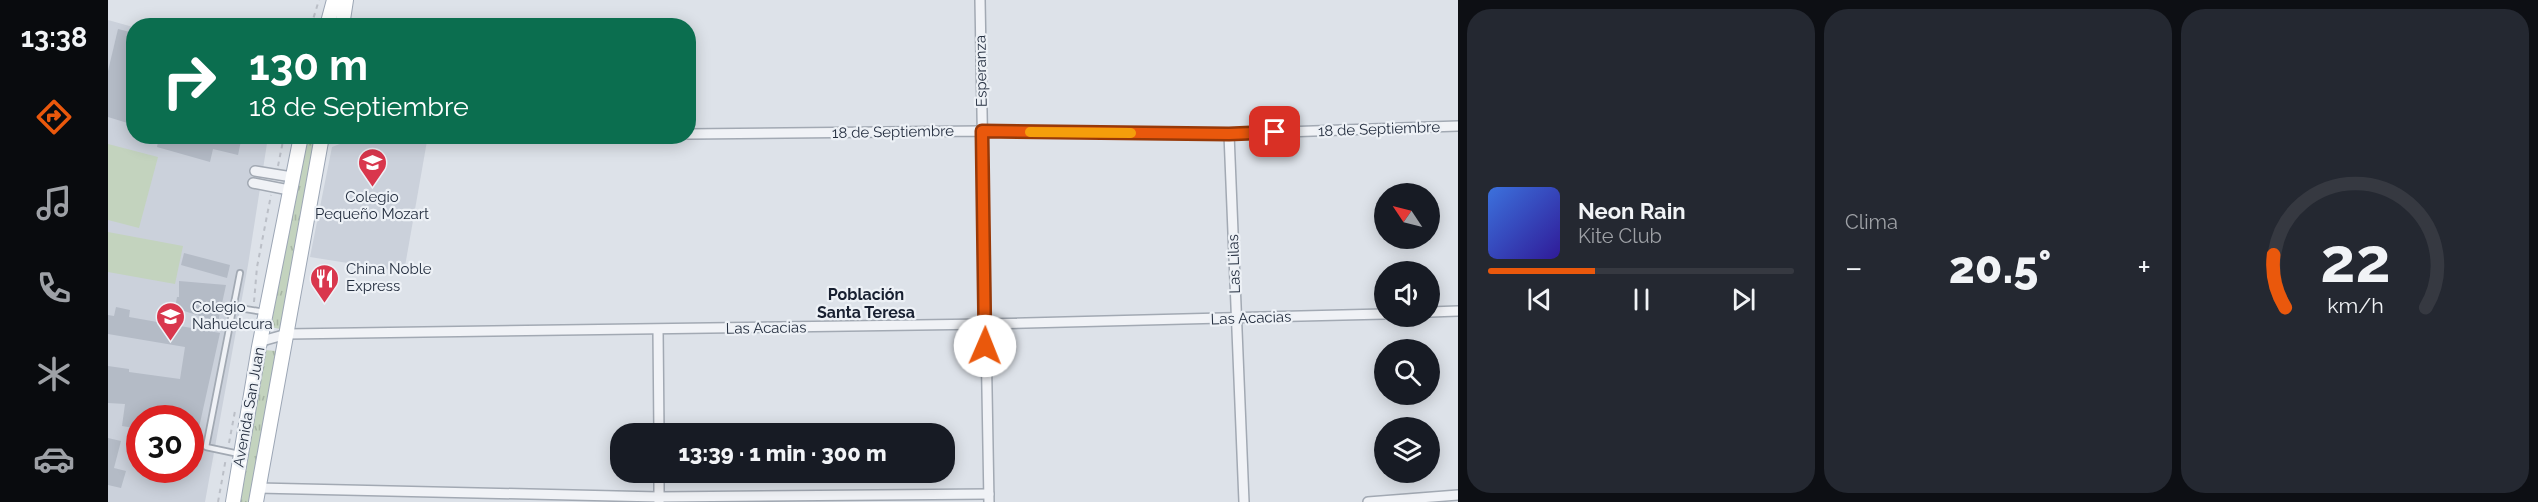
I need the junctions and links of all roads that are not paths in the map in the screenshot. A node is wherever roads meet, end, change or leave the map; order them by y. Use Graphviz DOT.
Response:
graph roads {
  1 [pos="334,0"];
  2 [pos="346,0"];
  3 [pos="980,0"];
  4 [pos="329,18"];
  5 [pos="343,18"];
  6 [pos="1458,126"];
  7 [pos="982,131"];
  8 [pos="696,134"];
  9 [pos="1229,134"];
  10 [pos="299,144"];
  11 [pos="320,144"];
  12 [pos="255,171"];
  13 [pos="253,183"];
  14 [pos="291,184"];
  15 [pos="240,273"];
  16 [pos="233,307"];
  17 [pos="260,311"];
  18 [pos="1458,311"];
  19 [pos="1440,312"];
  20 [pos="1374,314"];
  21 [pos="1236,319"];
  22 [pos="986,324"];
  23 [pos="658,330"];
  24 [pos="287,334"];
  25 [pos="259,347"];
  26 [pos="659,423"];
  27 [pos="234,453"];
  28 [pos="659,483"];
  29 [pos="258,488"];
  30 [pos="1458,495"];
  31 [pos="989,498"];
  32 [pos="659,499"];
  33 [pos="233,502"];
  34 [pos="256,502"];
  35 [pos="1244,502"];
  36 [pos="1368,502"];
  1 -- 4 [label="main road"];
  2 -- 5 [label="main road"];
  3 -- 7 [label="street, Esperanza"];
  6 -- 9 [label="street, 18 de Septiembre"];
  7 -- 8 [label="street, 18 de Septiembre"];
  7 -- 9 [label="street, 18 de Septiembre"];
  7 -- 22 [label="street, Esperanza"];
  9 -- 21 [label="street, Las Lilas"];
  10 -- 14 [label="main road, Avenida San Juan"];
  11 -- 24 [label="main road, Avenida San Juan"];
  12 -- 14 [label="street"];
  13 -- 14 [label="street"];
  14 -- 17 [label="main road, Avenida San Juan"];
  15 -- 16 [label="lane"];
  16 -- 17 [label="lane"];
  16 -- 27 [label="lane"];
  17 -- 25 [label="main road, Avenida San Juan"];
  18 -- 19 [label="street"];
  20 -- 21 [label="street, Las Acacias"];
  21 -- 22 [label="street, Las Acacias"];
  21 -- 35 [label="street, Las Lilas"];
  22 -- 23 [label="street, Las Acacias"];
  22 -- 31 [label="street, Esperanza"];
  23 -- 24 [label="street, Las Acacias"];
  23 -- 26 [label="street"];
  24 -- 25 [label="street, Las Acacias"];
  24 -- 29 [label="main road, Avenida San Juan"];
  25 -- 27 [label="main road, Avenida San Juan"];
  27 -- 33 [label="main road, Avenida San Juan"];
  28 -- 32 [label="street"];
  29 -- 32 [label="street"];
  29 -- 34 [label="main road, Avenida San Juan"];
  30 -- 36 [label="street"];
  31 -- 32 [label="street"];
}
